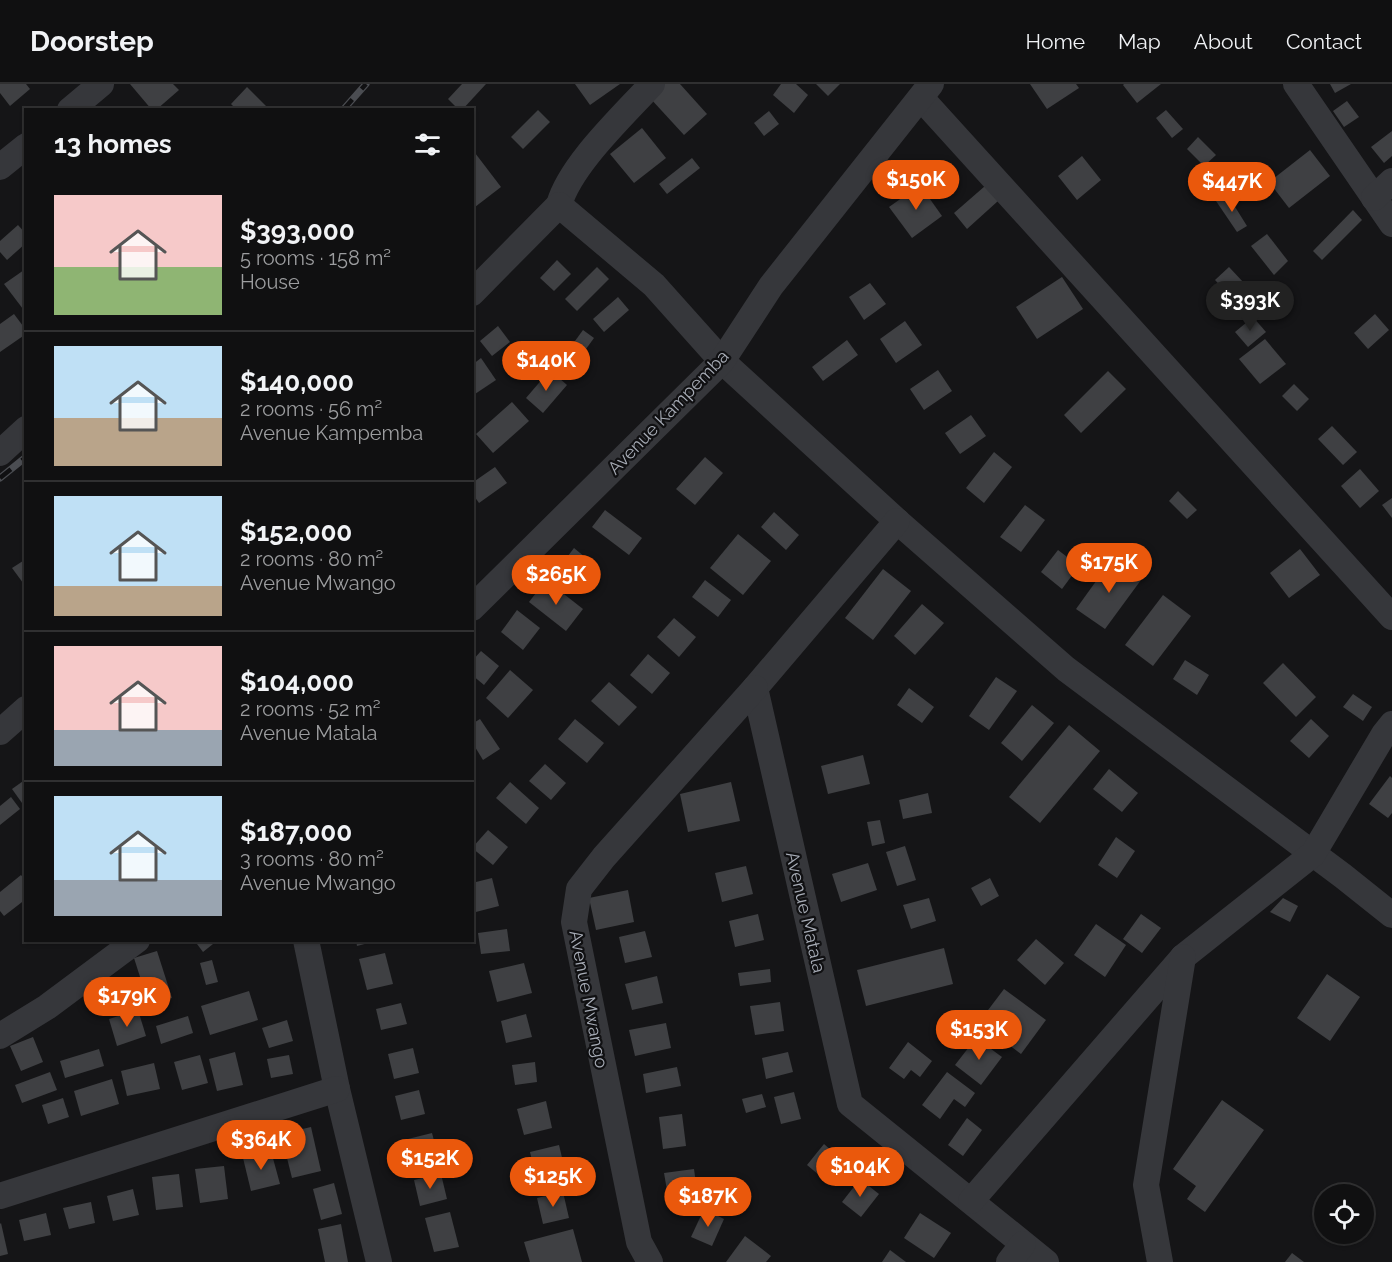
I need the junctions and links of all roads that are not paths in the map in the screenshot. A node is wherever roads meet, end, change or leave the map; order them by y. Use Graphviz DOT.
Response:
graph roads {
  1 [pos="101,84"];
  2 [pos="652,84"];
  3 [pos="1296,84"];
  4 [pos="927,91"];
  5 [pos="72,108"];
  6 [pos="24,148"];
  7 [pos="0,167"];
  8 [pos="1383,189"];
  9 [pos="559,206"];
  10 [pos="1392,224"];
  11 [pos="474,291"];
  12 [pos="722,361"];
  13 [pos="24,431"];
  14 [pos="0,453"];
  15 [pos="897,521"];
  16 [pos="474,606"];
  17 [pos="1392,617"];
  18 [pos="755,688"];
  19 [pos="24,711"];
  20 [pos="1392,724"];
  21 [pos="0,732"];
  22 [pos="1313,854"];
  23 [pos="1392,915"];
  24 [pos="135,942"];
  25 [pos="306,942"];
  26 [pos="1182,957"];
  27 [pos="0,1036"];
  28 [pos="337,1089"];
  29 [pos="0,1196"];
  30 [pos="971,1201"];
  31 [pos="1016,1253"];
  32 [pos="379,1262"];
  33 [pos="651,1262"];
  34 [pos="1046,1262"];
  35 [pos="1160,1262"];
  1 -- 5 [label="street"];
  2 -- 9 [label="street"];
  3 -- 8 [label="street"];
  4 -- 12 [label="street, Avenue Kampemba"];
  4 -- 17 [label="street"];
  6 -- 7 [label="street"];
  8 -- 10 [label="street"];
  9 -- 11 [label="street"];
  9 -- 12 [label="street"];
  12 -- 15 [label="street"];
  12 -- 16 [label="street, Avenue Kampemba"];
  13 -- 14 [label="street"];
  15 -- 18 [label="street"];
  15 -- 22 [label="street"];
  18 -- 30 [label="street, Avenue Matala"];
  18 -- 33 [label="street, Avenue Mwango"];
  19 -- 21 [label="street"];
  20 -- 22 [label="street"];
  22 -- 23 [label="street"];
  22 -- 26 [label="street"];
  24 -- 27 [label="street"];
  25 -- 28 [label="street"];
  26 -- 30 [label="street"];
  26 -- 35 [label="street"];
  28 -- 29 [label="street"];
  28 -- 32 [label="street"];
  30 -- 31 [label="street, Avenue Matala"];
  31 -- 34 [label="street, Avenue Matala"];
}
